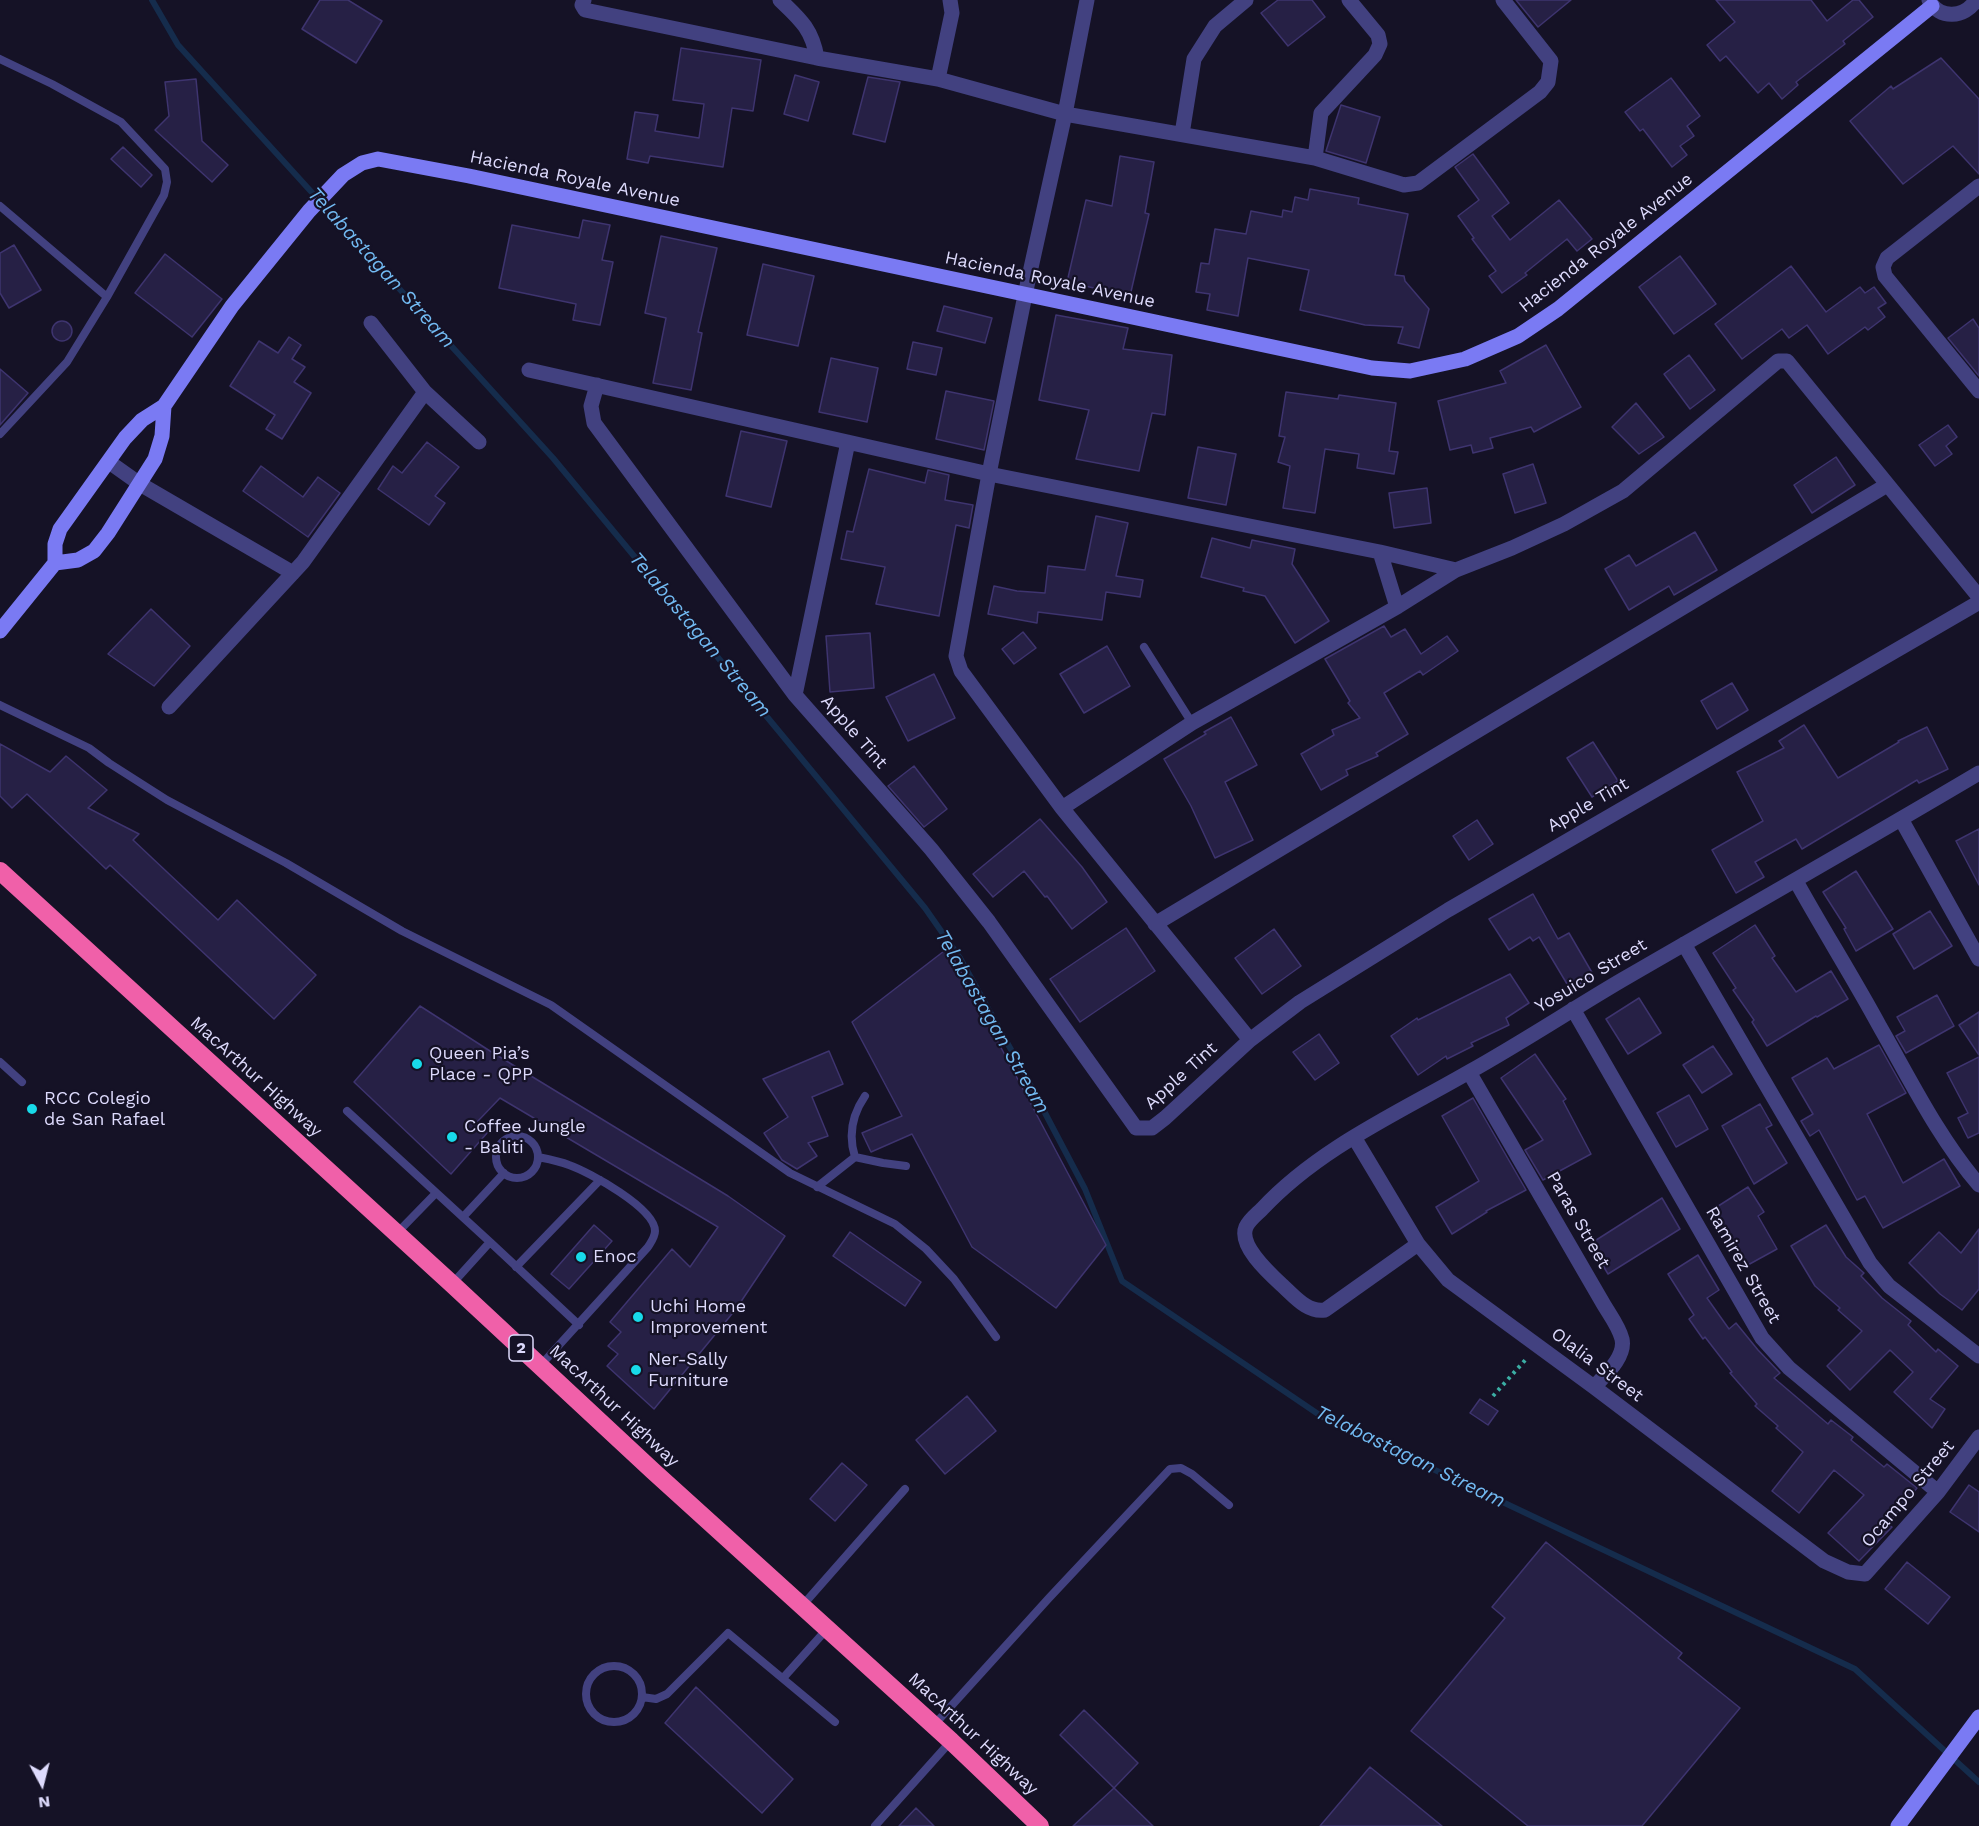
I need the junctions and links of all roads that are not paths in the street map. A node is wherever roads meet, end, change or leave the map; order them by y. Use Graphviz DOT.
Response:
graph roads {
  1 [pos="584,0"];
  2 [pos="780,0"];
  3 [pos="950,0"];
  4 [pos="1087,0"];
  5 [pos="1246,0"];
  6 [pos="1350,0"];
  7 [pos="1503,0"];
  8 [pos="1930,3"];
  9 [pos="1975,9"];
  10 [pos="817,58"];
  11 [pos="0,59"];
  12 [pos="938,79"];
  13 [pos="1065,114"];
  14 [pos="1182,134"];
  15 [pos="1315,158"];
  16 [pos="1976,193"];
  17 [pos="0,206"];
  18 [pos="1025,295"];
  19 [pos="107,297"];
  20 [pos="371,323"];
  21 [pos="529,370"];
  22 [pos="597,385"];
  23 [pos="1979,391"];
  24 [pos="425,392"];
  25 [pos="164,406"];
  26 [pos="0,434"];
  27 [pos="479,442"];
  28 [pos="848,442"];
  29 [pos="109,462"];
  30 [pos="989,474"];
  31 [pos="140,484"];
  32 [pos="1887,485"];
  33 [pos="1380,552"];
  34 [pos="55,563"];
  35 [pos="1456,570"];
  36 [pos="293,573"];
  37 [pos="1977,594"];
  38 [pos="1397,607"];
  39 [pos="0,631"];
  40 [pos="1144,647"];
  41 [pos="795,695"];
  42 [pos="0,705"];
  43 [pos="170,707"];
  44 [pos="1192,723"];
  45 [pos="1979,773"];
  46 [pos="1062,808"];
  47 [pos="1901,819"];
  48 [pos="0,871"];
  49 [pos="1796,880"];
  50 [pos="1155,924"];
  51 [pos="1684,944"];
  52 [pos="1979,960"];
  53 [pos="1573,1009"];
  54 [pos="1250,1040"];
  55 [pos="0,1062"];
  56 [pos="1469,1072"];
  57 [pos="22,1082"];
  58 [pos="865,1096"];
  59 [pos="347,1111"];
  60 [pos="1354,1137"];
  61 [pos="538,1157"];
  62 [pos="855,1157"];
  63 [pos="906,1166"];
  64 [pos="504,1173"];
  65 [pos="600,1180"];
  66 [pos="1979,1185"];
  67 [pos="817,1187"];
  68 [pos="436,1193"];
  69 [pos="463,1217"];
  70 [pos="397,1233"];
  71 [pos="490,1242"];
  72 [pos="1418,1244"];
  73 [pos="516,1267"];
  74 [pos="452,1284"];
  75 [pos="579,1324"];
  76 [pos="996,1337"];
  77 [pos="1979,1356"];
  78 [pos="540,1366"];
  79 [pos="1594,1387"];
  80 [pos="1979,1437"];
  81 [pos="905,1489"];
  82 [pos="1938,1492"];
  83 [pos="1229,1505"];
  84 [pos="1865,1574"];
  85 [pos="802,1606"];
  86 [pos="827,1629"];
  87 [pos="784,1677"];
  88 [pos="642,1697"];
  89 [pos="1979,1717"];
  90 [pos="835,1722"];
  91 [pos="934,1725"];
  92 [pos="951,1741"];
  93 [pos="875,1826"];
  94 [pos="1040,1826"];
  95 [pos="1898,1826"];
  1 -- 10 [label="street"];
  2 -- 10 [label="street"];
  3 -- 12 [label="street"];
  4 -- 13 [label="street"];
  5 -- 14 [label="street"];
  6 -- 15 [label="street"];
  7 -- 15 [label="street"];
  8 -- 9 [label="street"];
  8 -- 18 [label="street, Hacienda Royale Avenue"];
  10 -- 12 [label="street"];
  11 -- 19 [label="lane"];
  12 -- 13 [label="street"];
  13 -- 14 [label="street"];
  13 -- 18 [label="street"];
  14 -- 15 [label="street"];
  16 -- 23 [label="street"];
  17 -- 19 [label="lane"];
  18 -- 25 [label="street, Hacienda Royale Avenue"];
  18 -- 30 [label="street"];
  19 -- 26 [label="lane"];
  20 -- 24 [label="street"];
  21 -- 22 [label="street"];
  22 -- 28 [label="street"];
  22 -- 41 [label="street, Apple Tint"];
  24 -- 27 [label="street"];
  24 -- 36 [label="street"];
  25 -- 29 [label="street, Hacienda Royale Avenue"];
  25 -- 31 [label="street"];
  28 -- 30 [label="street"];
  28 -- 41 [label="street"];
  29 -- 31 [label="street"];
  29 -- 34 [label="street, Hacienda Royale Avenue"];
  30 -- 33 [label="street"];
  30 -- 46 [label="street"];
  31 -- 34 [label="street"];
  31 -- 36 [label="street"];
  32 -- 35 [label="street"];
  32 -- 37 [label="street"];
  32 -- 50 [label="street"];
  33 -- 35 [label="street"];
  33 -- 38 [label="street"];
  34 -- 39 [label="street"];
  35 -- 38 [label="street"];
  36 -- 43 [label="street"];
  37 -- 54 [label="street, Apple Tint"];
  38 -- 44 [label="street"];
  40 -- 44 [label="lane"];
  41 -- 54 [label="street, Apple Tint"];
  42 -- 67 [label="lane"];
  44 -- 46 [label="street"];
  45 -- 47 [label="street, Yosuico Street"];
  46 -- 50 [label="street"];
  47 -- 49 [label="street, Yosuico Street"];
  47 -- 52 [label="street"];
  48 -- 70 [label="highway, MacArthur Highway / 2"];
  49 -- 51 [label="street, Yosuico Street"];
  49 -- 66 [label="street"];
  50 -- 54 [label="street"];
  51 -- 53 [label="street, Yosuico Street"];
  51 -- 77 [label="street"];
  53 -- 56 [label="street, Yosuico Street"];
  53 -- 82 [label="street, Ramirez Street"];
  55 -- 57 [label="lane"];
  56 -- 60 [label="street, Yosuico Street"];
  56 -- 79 [label="street, Paras Street"];
  58 -- 62 [label="lane"];
  59 -- 68 [label="lane"];
  60 -- 72 [label="street, Olalia Street"];
  60 -- 72 [label="street, Yosuico Street"];
  61 -- 64 [label="lane"];
  61 -- 64 [label="lane"];
  61 -- 65 [label="lane"];
  62 -- 63 [label="lane"];
  62 -- 67 [label="lane"];
  64 -- 69 [label="lane"];
  65 -- 73 [label="lane"];
  65 -- 75 [label="lane"];
  67 -- 76 [label="lane"];
  68 -- 69 [label="lane"];
  68 -- 70 [label="lane"];
  69 -- 71 [label="lane"];
  70 -- 74 [label="highway, MacArthur Highway / 2"];
  71 -- 73 [label="lane"];
  71 -- 74 [label="lane"];
  72 -- 79 [label="street, Olalia Street"];
  73 -- 75 [label="lane"];
  74 -- 78 [label="highway, MacArthur Highway / 2"];
  75 -- 78 [label="lane"];
  78 -- 85 [label="highway, MacArthur Highway / 2"];
  79 -- 84 [label="street, Olalia Street"];
  80 -- 82 [label="street, Ocampo Street"];
  81 -- 85 [label="lane"];
  82 -- 84 [label="street, Ocampo Street"];
  83 -- 91 [label="lane"];
  85 -- 86 [label="highway, MacArthur Highway / 2"];
  86 -- 87 [label="lane"];
  86 -- 91 [label="highway, MacArthur Highway / 2"];
  87 -- 88 [label="lane"];
  87 -- 90 [label="lane"];
  88 -- 88 [label="lane"];
  89 -- 95 [label="street"];
  91 -- 92 [label="highway, MacArthur Highway / 2"];
  92 -- 93 [label="lane"];
  92 -- 94 [label="highway, MacArthur Highway / 2"];
}
